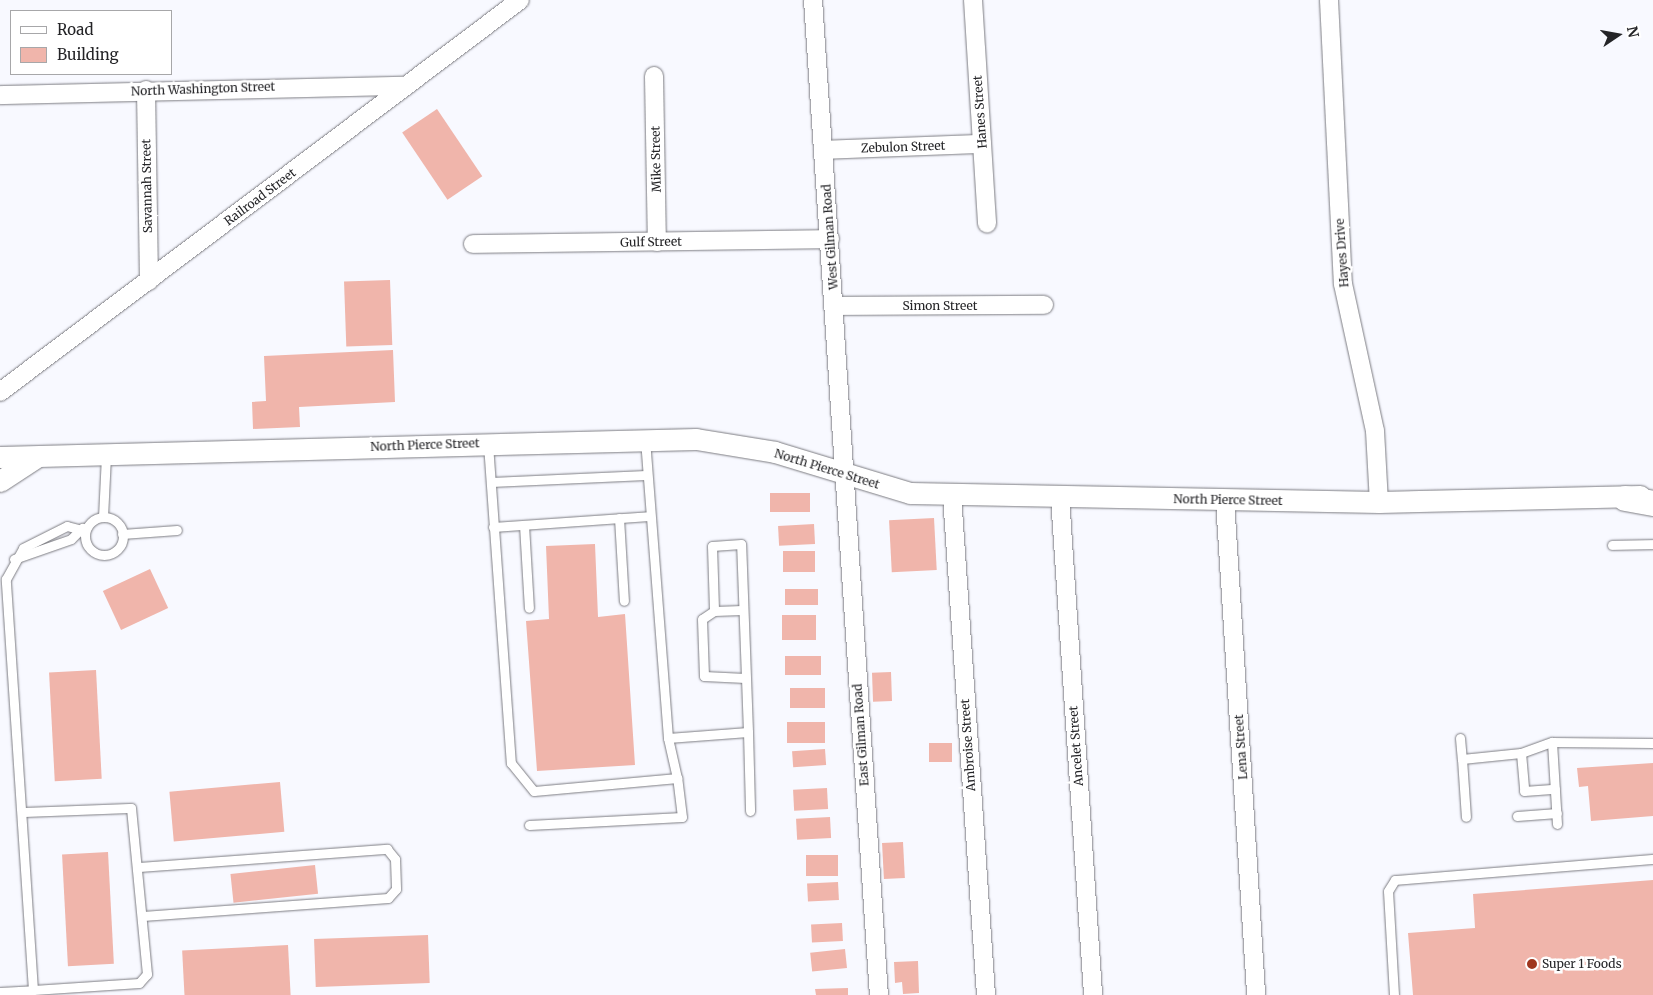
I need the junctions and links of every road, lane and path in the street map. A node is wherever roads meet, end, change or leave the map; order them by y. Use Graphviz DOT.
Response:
graph roads {
  1 [pos="520,0"];
  2 [pos="813,0"];
  3 [pos="973,0"];
  4 [pos="1329,0"];
  5 [pos="654,76"];
  6 [pos="406,86"];
  7 [pos="146,90"];
  8 [pos="0,95"];
  9 [pos="982,144"];
  10 [pos="823,150"];
  11 [pos="987,224"];
  12 [pos="830,239"];
  13 [pos="657,242"];
  14 [pos="473,244"];
  15 [pos="149,281"];
  16 [pos="1044,305"];
  17 [pos="835,306"];
  18 [pos="0,392"];
  19 [pos="644,439"];
  20 [pos="488,444"];
  21 [pos="106,455"];
  22 [pos="0,457"];
  23 [pos="35,458"];
  24 [pos="846,474"];
  25 [pos="646,475"];
  26 [pos="0,480"];
  27 [pos="491,482"];
  28 [pos="1653,494"];
  29 [pos="952,495"];
  30 [pos="1060,497"];
  31 [pos="1625,498"];
  32 [pos="1225,500"];
  33 [pos="1378,502"];
  34 [pos="1653,503"];
  35 [pos="649,516"];
  36 [pos="103,517"];
  37 [pos="618,518"];
  38 [pos="524,525"];
  39 [pos="493,527"];
  40 [pos="81,528"];
  41 [pos="177,530"];
  42 [pos="122,534"];
  43 [pos="1653,544"];
  44 [pos="1612,545"];
  45 [pos="14,559"];
  46 [pos="624,601"];
  47 [pos="529,608"];
  48 [pos="742,610"];
  49 [pos="714,611"];
  50 [pos="745,678"];
  51 [pos="748,732"];
  52 [pos="668,738"];
  53 [pos="1460,738"];
  54 [pos="1552,742"];
  55 [pos="1653,743"];
  56 [pos="1521,753"];
  57 [pos="1462,759"];
  58 [pos="677,778"];
  59 [pos="1555,789"];
  60 [pos="750,810"];
  61 [pos="22,812"];
  62 [pos="1557,813"];
  63 [pos="1516,816"];
  64 [pos="1466,817"];
  65 [pos="1558,824"];
  66 [pos="529,825"];
  67 [pos="1653,859"];
  68 [pos="139,867"];
  69 [pos="143,916"];
  70 [pos="33,990"];
  71 [pos="0,992"];
  72 [pos="879,995"];
  73 [pos="986,995"];
  74 [pos="1093,995"];
  75 [pos="1256,995"];
  76 [pos="1394,995"];
  1 -- 6 [label="street, Railroad Street"];
  2 -- 10 [label="street, West Gilman Road"];
  3 -- 9 [label="street, Hanes Street"];
  4 -- 33 [label="street, Hayes Drive"];
  5 -- 13 [label="street, Mike Street"];
  6 -- 7 [label="street, North Washington Street"];
  6 -- 15 [label="street, Railroad Street"];
  7 -- 8 [label="street, North Washington Street"];
  7 -- 15 [label="street, Savannah Street"];
  9 -- 10 [label="street, Zebulon Street"];
  9 -- 11 [label="street, Hanes Street"];
  10 -- 12 [label="street, West Gilman Road"];
  12 -- 13 [label="street, Gulf Street"];
  12 -- 17 [label="street, West Gilman Road"];
  13 -- 14 [label="street, Gulf Street"];
  15 -- 18 [label="street, Railroad Street"];
  16 -- 17 [label="street, Simon Street"];
  17 -- 24 [label="street, West Gilman Road"];
  19 -- 20 [label="street, North Pierce Street"];
  19 -- 24 [label="street, North Pierce Street"];
  19 -- 25 [label="lane"];
  20 -- 21 [label="street, North Pierce Street"];
  20 -- 27 [label="lane"];
  21 -- 23 [label="street, North Pierce Street"];
  21 -- 36 [label="lane"];
  22 -- 23 [label="street, North Pierce Street"];
  23 -- 26 [label="street"];
  24 -- 29 [label="street, North Pierce Street"];
  24 -- 72 [label="street, East Gilman Road"];
  25 -- 27 [label="lane"];
  25 -- 35 [label="lane"];
  27 -- 39 [label="lane"];
  28 -- 31 [label="street, North Pierce Street"];
  29 -- 30 [label="street, North Pierce Street"];
  29 -- 73 [label="street, Ambroise Street"];
  30 -- 32 [label="street, North Pierce Street"];
  30 -- 74 [label="street, Ancelet Street"];
  31 -- 33 [label="street, North Pierce Street"];
  31 -- 34 [label="main road"];
  32 -- 33 [label="street, North Pierce Street"];
  32 -- 75 [label="street, Lena Street"];
  35 -- 37 [label="lane"];
  35 -- 52 [label="lane"];
  36 -- 40 [label="lane"];
  36 -- 42 [label="lane"];
  37 -- 38 [label="lane"];
  37 -- 46 [label="lane"];
  38 -- 39 [label="lane"];
  38 -- 47 [label="lane"];
  39 -- 58 [label="lane"];
  40 -- 42 [label="lane"];
  40 -- 45 [label="lane"];
  40 -- 45 [label="lane"];
  41 -- 42 [label="lane"];
  43 -- 44 [label="lane"];
  45 -- 61 [label="lane"];
  48 -- 49 [label="lane"];
  48 -- 49 [label="lane"];
  48 -- 50 [label="lane"];
  49 -- 50 [label="lane"];
  50 -- 51 [label="lane"];
  51 -- 52 [label="lane"];
  51 -- 60 [label="lane"];
  52 -- 58 [label="lane"];
  53 -- 57 [label="lane"];
  54 -- 55 [label="lane"];
  54 -- 56 [label="lane"];
  54 -- 59 [label="lane"];
  56 -- 57 [label="lane"];
  56 -- 59 [label="lane"];
  57 -- 64 [label="lane"];
  58 -- 66 [label="lane"];
  59 -- 62 [label="lane"];
  61 -- 68 [label="lane"];
  61 -- 70 [label="lane"];
  62 -- 63 [label="lane"];
  62 -- 65 [label="lane"];
  67 -- 76 [label="lane"];
  68 -- 69 [label="lane"];
  68 -- 69 [label="lane"];
  69 -- 70 [label="lane"];
  70 -- 71 [label="lane"];
}
